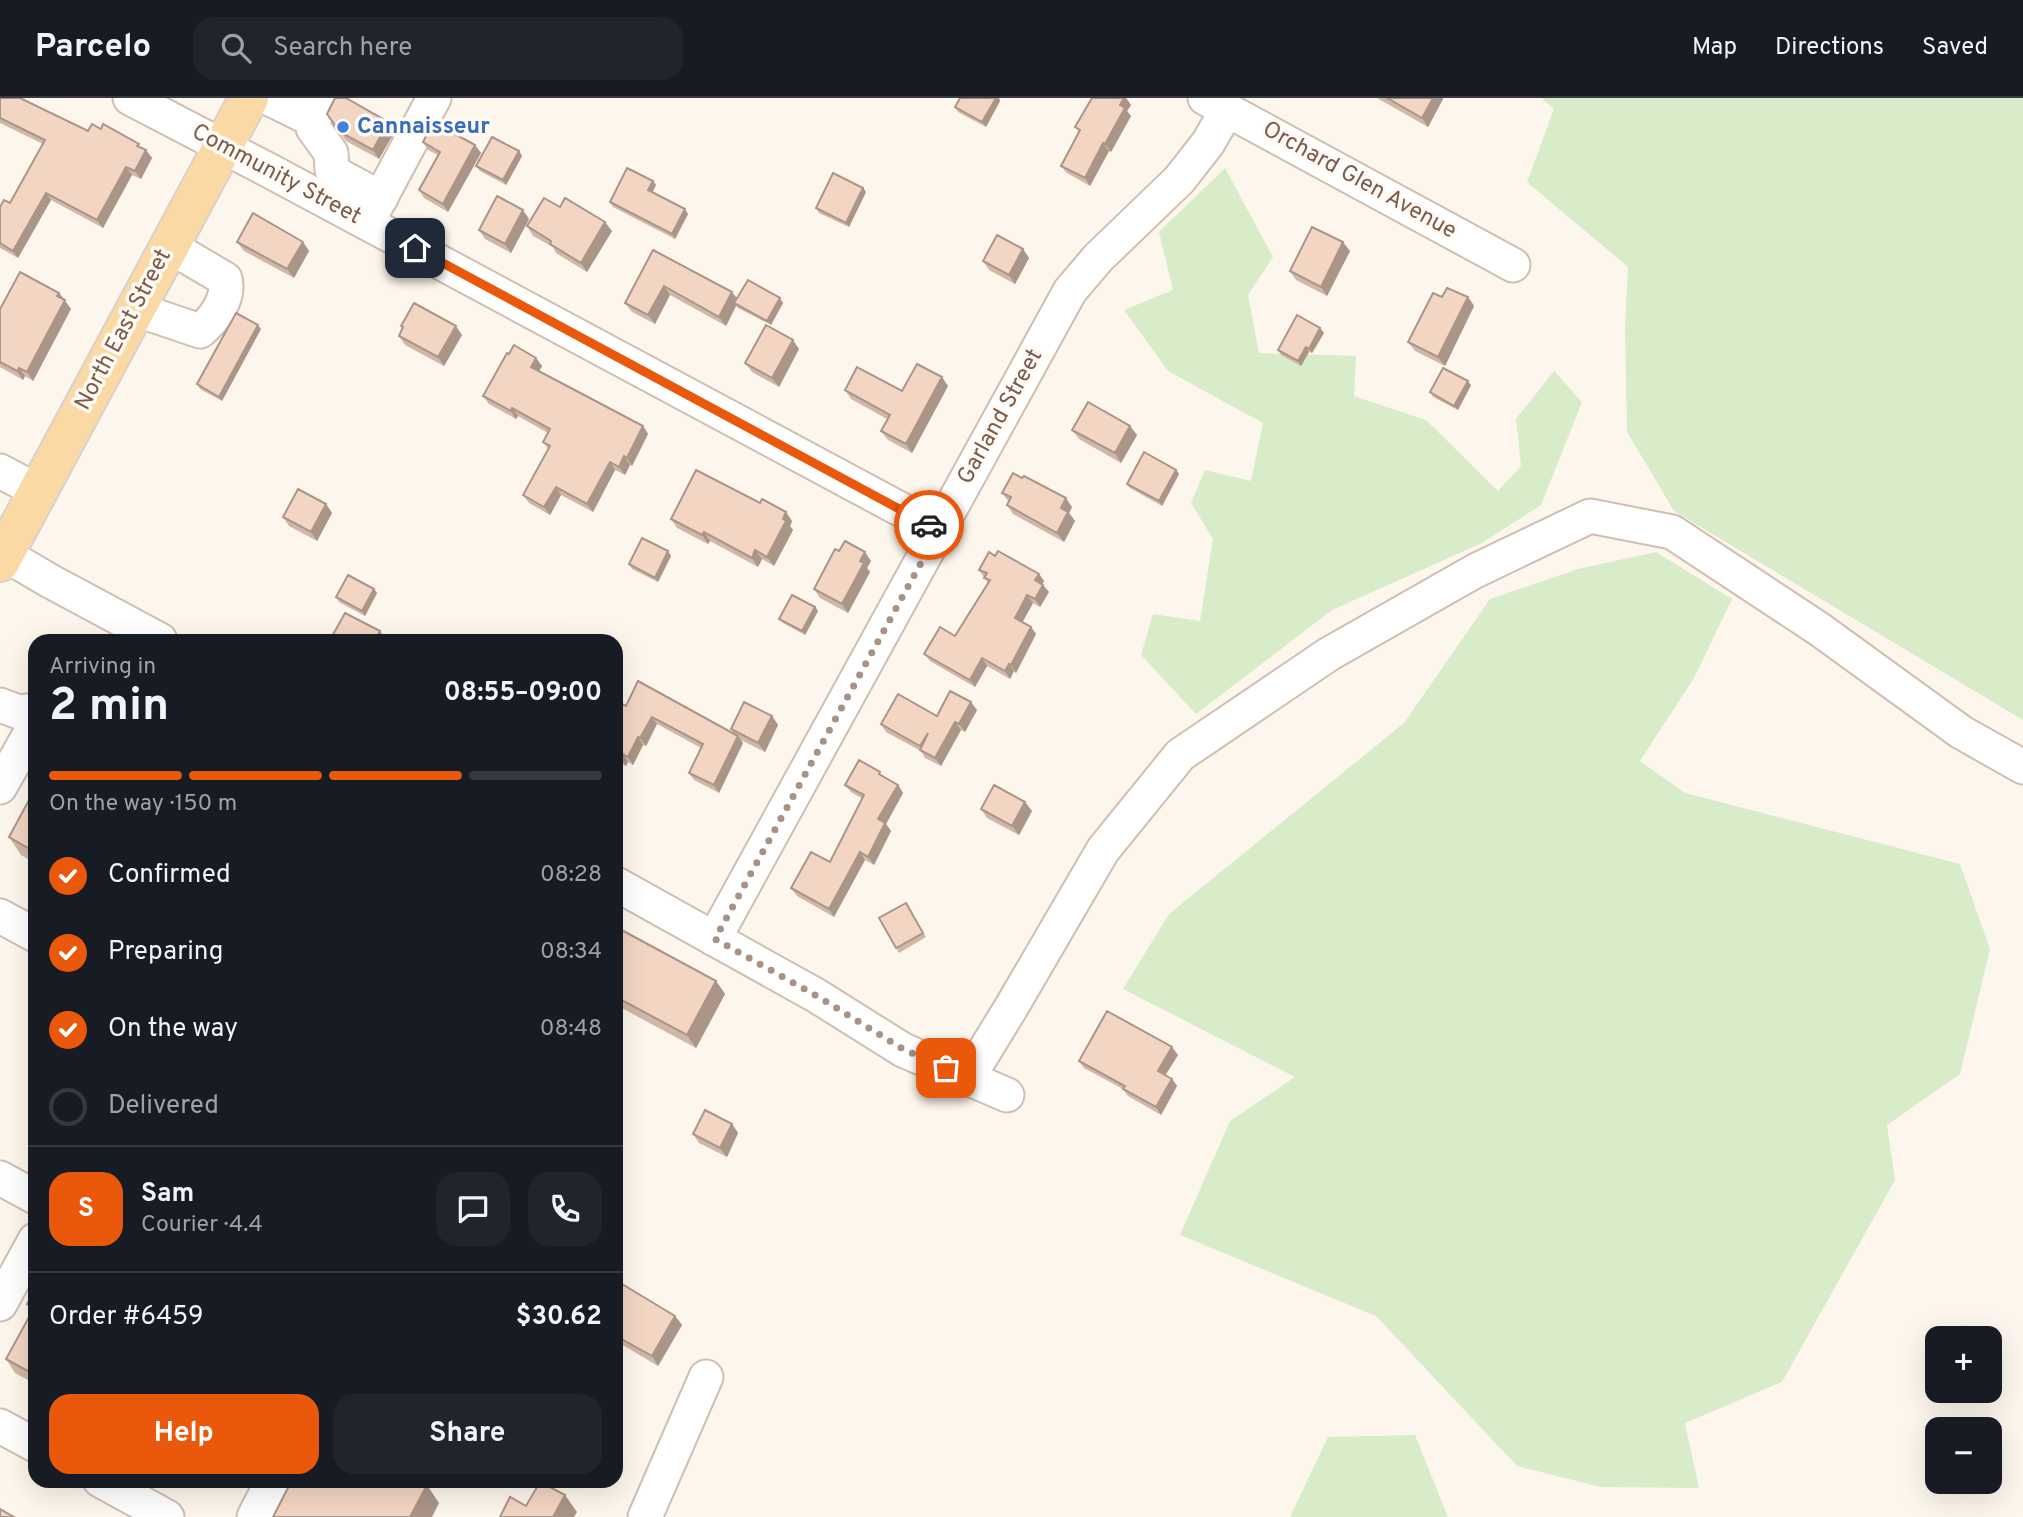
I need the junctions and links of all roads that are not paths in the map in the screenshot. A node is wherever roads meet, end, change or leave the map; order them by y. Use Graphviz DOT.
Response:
graph roads {
  1 [pos="130,98"];
  2 [pos="249,98"];
  3 [pos="268,98"];
  4 [pos="423,102"];
  5 [pos="1216,104"];
  6 [pos="172,108"];
  7 [pos="319,109"];
  8 [pos="223,146"];
  9 [pos="374,210"];
  10 [pos="169,246"];
  11 [pos="1513,265"];
  12 [pos="135,309"];
  13 [pos="0,471"];
  14 [pos="38,491"];
  15 [pos="939,530"];
  16 [pos="2,558"];
  17 [pos="149,634"];
  18 [pos="0,705"];
  19 [pos="28,711"];
  20 [pos="28,737"];
  21 [pos="2023,767"];
  22 [pos="0,787"];
  23 [pos="623,888"];
  24 [pos="0,916"];
  25 [pos="28,931"];
  26 [pos="715,939"];
  27 [pos="968,1078"];
  28 [pos="1007,1095"];
  29 [pos="0,1178"];
  30 [pos="28,1193"];
  31 [pos="28,1253"];
  32 [pos="0,1304"];
  33 [pos="706,1377"];
  34 [pos="0,1426"];
  35 [pos="28,1441"];
  36 [pos="114,1488"];
  37 [pos="270,1488"];
  38 [pos="167,1517"];
  39 [pos="254,1517"];
  40 [pos="645,1517"];
  1 -- 6 [label="street, Community Street"];
  2 -- 8 [label="main road, North East Street"];
  3 -- 7 [label="street"];
  4 -- 9 [label="street"];
  5 -- 11 [label="street, Orchard Glen Avenue"];
  5 -- 15 [label="street, Garland Street"];
  6 -- 8 [label="street, Community Street"];
  7 -- 9 [label="street"];
  8 -- 9 [label="street, Community Street"];
  8 -- 10 [label="main road, North East Street"];
  9 -- 15 [label="street, Community Street"];
  10 -- 12 [label="main road, North East Street"];
  10 -- 12 [label="street"];
  12 -- 14 [label="main road, North East Street"];
  13 -- 14 [label="street"];
  14 -- 16 [label="main road, North East Street"];
  15 -- 26 [label="street, Garland Street"];
  16 -- 17 [label="street"];
  18 -- 19 [label="street"];
  20 -- 22 [label="street"];
  21 -- 27 [label="street"];
  23 -- 26 [label="street"];
  24 -- 25 [label="street"];
  26 -- 27 [label="street"];
  27 -- 28 [label="street"];
  29 -- 30 [label="street"];
  31 -- 32 [label="street"];
  33 -- 40 [label="street"];
  34 -- 35 [label="street"];
  36 -- 38 [label="street"];
  37 -- 39 [label="street"];
}
